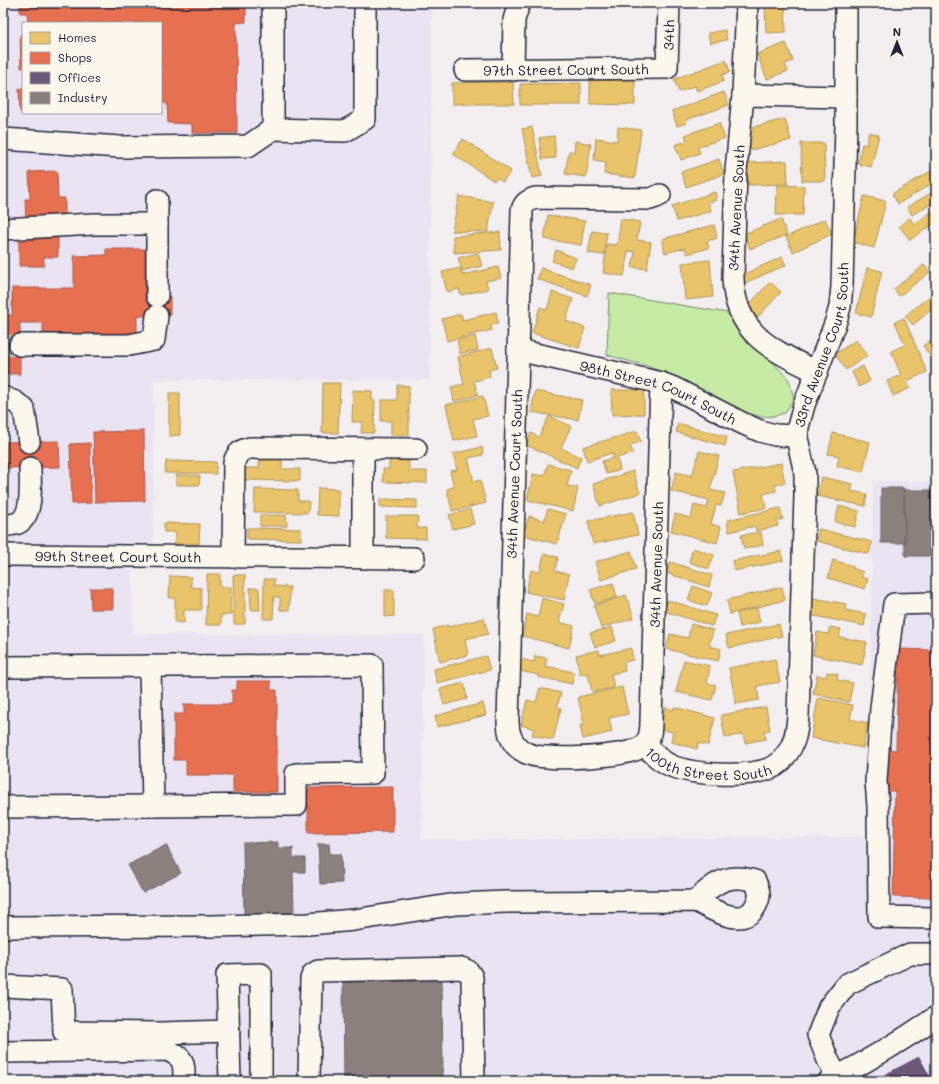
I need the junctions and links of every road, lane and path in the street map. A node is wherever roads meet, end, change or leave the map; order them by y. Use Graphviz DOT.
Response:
graph roads {
  1 [pos="273,3"];
  2 [pos="365,3"];
  3 [pos="519,3"];
  4 [pos="669,3"];
  5 [pos="747,3"];
  6 [pos="846,3"];
  7 [pos="667,68"];
  8 [pos="465,70"];
  9 [pos="513,70"];
  10 [pos="743,95"];
  11 [pos="846,97"];
  12 [pos="273,128"];
  13 [pos="3,139"];
  14 [pos="660,195"];
  15 [pos="157,200"];
  16 [pos="157,224"];
  17 [pos="3,229"];
  18 [pos="20,345"];
  19 [pos="518,350"];
  20 [pos="817,372"];
  21 [pos="661,383"];
  22 [pos="3,397"];
  23 [pos="797,436"];
  24 [pos="29,442"];
  25 [pos="363,449"];
  26 [pos="416,450"];
  27 [pos="30,468"];
  28 [pos="3,525"];
  29 [pos="3,555"];
  30 [pos="233,557"];
  31 [pos="363,558"];
  32 [pos="414,558"];
  33 [pos="936,603"];
  34 [pos="150,666"];
  35 [pos="3,667"];
  36 [pos="515,745"];
  37 [pos="645,745"];
  38 [pos="786,755"];
  39 [pos="153,806"];
  40 [pos="3,807"];
  41 [pos="696,901"];
  42 [pos="936,918"];
  43 [pos="3,927"];
  44 [pos="936,954"];
  45 [pos="3,986"];
  46 [pos="936,1017"];
  47 [pos="229,1031"];
  48 [pos="3,1052"];
  49 [pos="833,1079"];
  50 [pos="184,1081"];
  51 [pos="230,1081"];
  52 [pos="261,1081"];
  53 [pos="309,1081"];
  54 [pos="474,1081"];
  1 -- 12 [label="street"];
  2 -- 12 [label="street"];
  3 -- 9 [label="street"];
  4 -- 7 [label="street, 34th"];
  5 -- 10 [label="street, 34th Avenue South"];
  6 -- 11 [label="street, 33rd Avenue Court South"];
  7 -- 9 [label="street, 97th Street Court South"];
  8 -- 9 [label="street, 97th Street Court South"];
  10 -- 11 [label="street"];
  10 -- 20 [label="street, 34th Avenue South"];
  11 -- 20 [label="street, 33rd Avenue Court South"];
  12 -- 13 [label="street"];
  14 -- 19 [label="street, 34th Avenue Court South"];
  15 -- 16 [label="street"];
  16 -- 17 [label="street"];
  16 -- 18 [label="street"];
  19 -- 21 [label="street, 98th Street Court South"];
  19 -- 36 [label="street, 34th Avenue Court South"];
  20 -- 23 [label="street, 33rd Avenue Court South"];
  21 -- 23 [label="street, 98th Street Court South"];
  21 -- 37 [label="street, 34th Avenue South"];
  22 -- 24 [label="street"];
  23 -- 38 [label="street, 33rd Avenue Court South"];
  25 -- 26 [label="street"];
  25 -- 30 [label="street"];
  25 -- 31 [label="street"];
  27 -- 28 [label="street"];
  29 -- 30 [label="street, 99th Street Court South"];
  30 -- 31 [label="street, 99th Street Court South"];
  31 -- 32 [label="street, 99th Street Court South"];
  33 -- 42 [label="street"];
  34 -- 35 [label="street"];
  34 -- 39 [label="street"];
  34 -- 39 [label="street"];
  36 -- 37 [label="street, 100th Street South"];
  37 -- 38 [label="street, 100th Street South"];
  39 -- 40 [label="street"];
  41 -- 43 [label="street"];
  44 -- 49 [label="street"];
  45 -- 47 [label="street"];
  46 -- 49 [label="street"];
  47 -- 51 [label="street"];
  47 -- 52 [label="street"];
  48 -- 50 [label="street"];
  53 -- 54 [label="street"];
}
